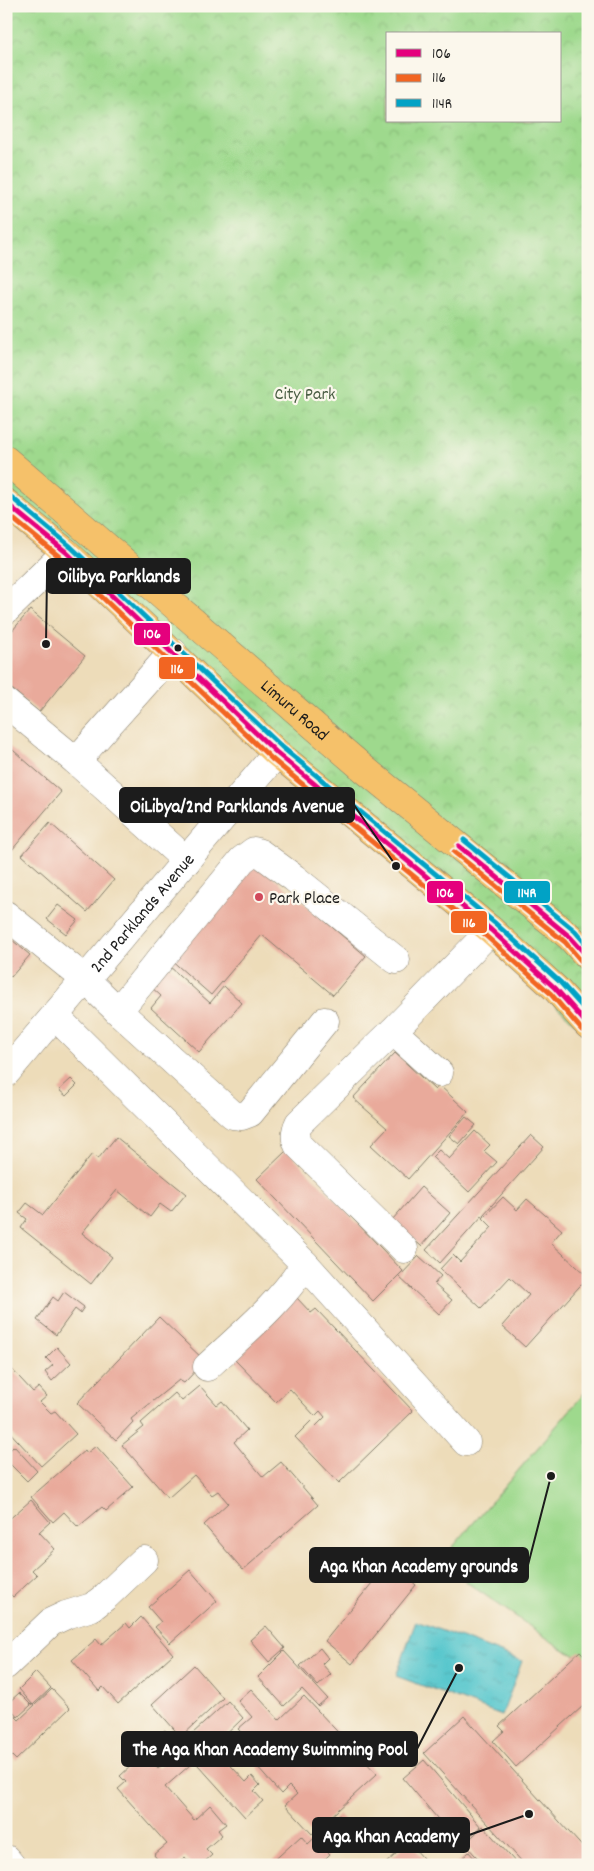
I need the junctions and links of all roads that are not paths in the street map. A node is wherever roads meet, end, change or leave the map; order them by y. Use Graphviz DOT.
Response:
graph roads {
  1 [pos="6,460"];
  2 [pos="6,503"];
  3 [pos="66,552"];
  4 [pos="6,610"];
  5 [pos="173,652"];
  6 [pos="6,703"];
  7 [pos="278,753"];
  8 [pos="76,761"];
  9 [pos="187,861"];
  10 [pos="6,915"];
  11 [pos="491,930"];
  12 [pos="588,957"];
  13 [pos="396,960"];
  14 [pos="86,980"];
  15 [pos="118,1011"];
  16 [pos="55,1016"];
  17 [pos="325,1021"];
  18 [pos="588,1025"];
  19 [pos="393,1031"];
  20 [pos="439,1073"];
  21 [pos="6,1074"];
  22 [pos="404,1249"];
  23 [pos="305,1264"];
  24 [pos="207,1367"];
  25 [pos="466,1442"];
  26 [pos="144,1560"];
  27 [pos="6,1665"];
  28 [pos="6,1859"];
  29 [pos="11,1865"];
  1 -- 12 [label="main road, Limuru Road"];
  2 -- 3 [label="main road"];
  3 -- 4 [label="street"];
  3 -- 5 [label="main road"];
  5 -- 7 [label="main road"];
  5 -- 8 [label="street"];
  6 -- 8 [label="street"];
  7 -- 9 [label="street, 2nd Parklands Avenue"];
  7 -- 11 [label="main road"];
  8 -- 9 [label="street"];
  9 -- 14 [label="street, 2nd Parklands Avenue"];
  10 -- 14 [label="street"];
  11 -- 18 [label="main road"];
  11 -- 19 [label="street"];
  13 -- 15 [label="street"];
  14 -- 15 [label="street"];
  14 -- 16 [label="street, 2nd Parklands Avenue"];
  15 -- 17 [label="street"];
  16 -- 21 [label="street, 2nd Parklands Avenue"];
  16 -- 23 [label="street"];
  19 -- 20 [label="street"];
  19 -- 22 [label="street"];
  23 -- 24 [label="street"];
  23 -- 25 [label="street"];
  26 -- 27 [label="street"];
  28 -- 29 [label="street"];
}
